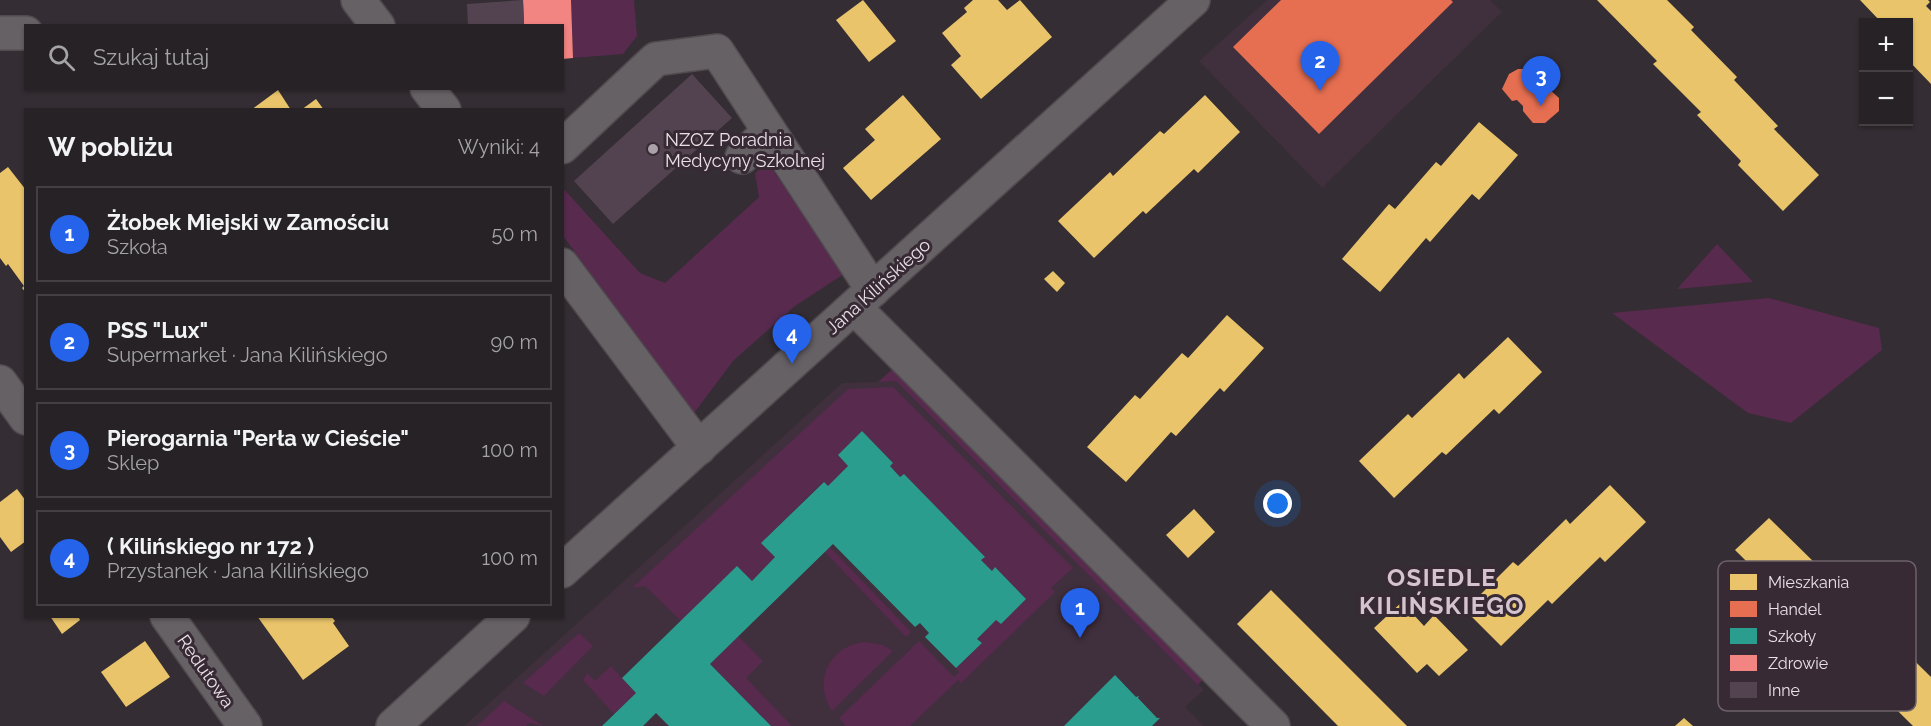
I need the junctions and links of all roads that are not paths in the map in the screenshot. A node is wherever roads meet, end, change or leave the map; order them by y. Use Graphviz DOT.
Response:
graph roads {
  1 [pos="358,0"];
  2 [pos="1193,0"];
  3 [pos="376,24"];
  4 [pos="0,33"];
  5 [pos="24,33"];
  6 [pos="429,90"];
  7 [pos="442,108"];
  8 [pos="769,131"];
  9 [pos="564,145"];
  10 [pos="742,157"];
  11 [pos="564,268"];
  12 [pos="864,298"];
  13 [pos="0,382"];
  14 [pos="24,415"];
  15 [pos="699,448"];
  16 [pos="564,569"];
  17 [pos="168,618"];
  18 [pos="511,618"];
  19 [pos="245,726"];
  20 [pos="393,726"];
  21 [pos="1273,726"];
  1 -- 3 [label="street"];
  2 -- 12 [label="street, Jana Kilińskiego"];
  4 -- 5 [label="street"];
  6 -- 7 [label="street"];
  8 -- 9 [label="street"];
  8 -- 10 [label="street"];
  8 -- 12 [label="street"];
  11 -- 15 [label="street"];
  12 -- 15 [label="street, Jana Kilińskiego"];
  12 -- 21 [label="street"];
  13 -- 14 [label="street"];
  15 -- 16 [label="street, Jana Kilińskiego"];
  17 -- 19 [label="street, Redutowa"];
  18 -- 20 [label="street"];
}
